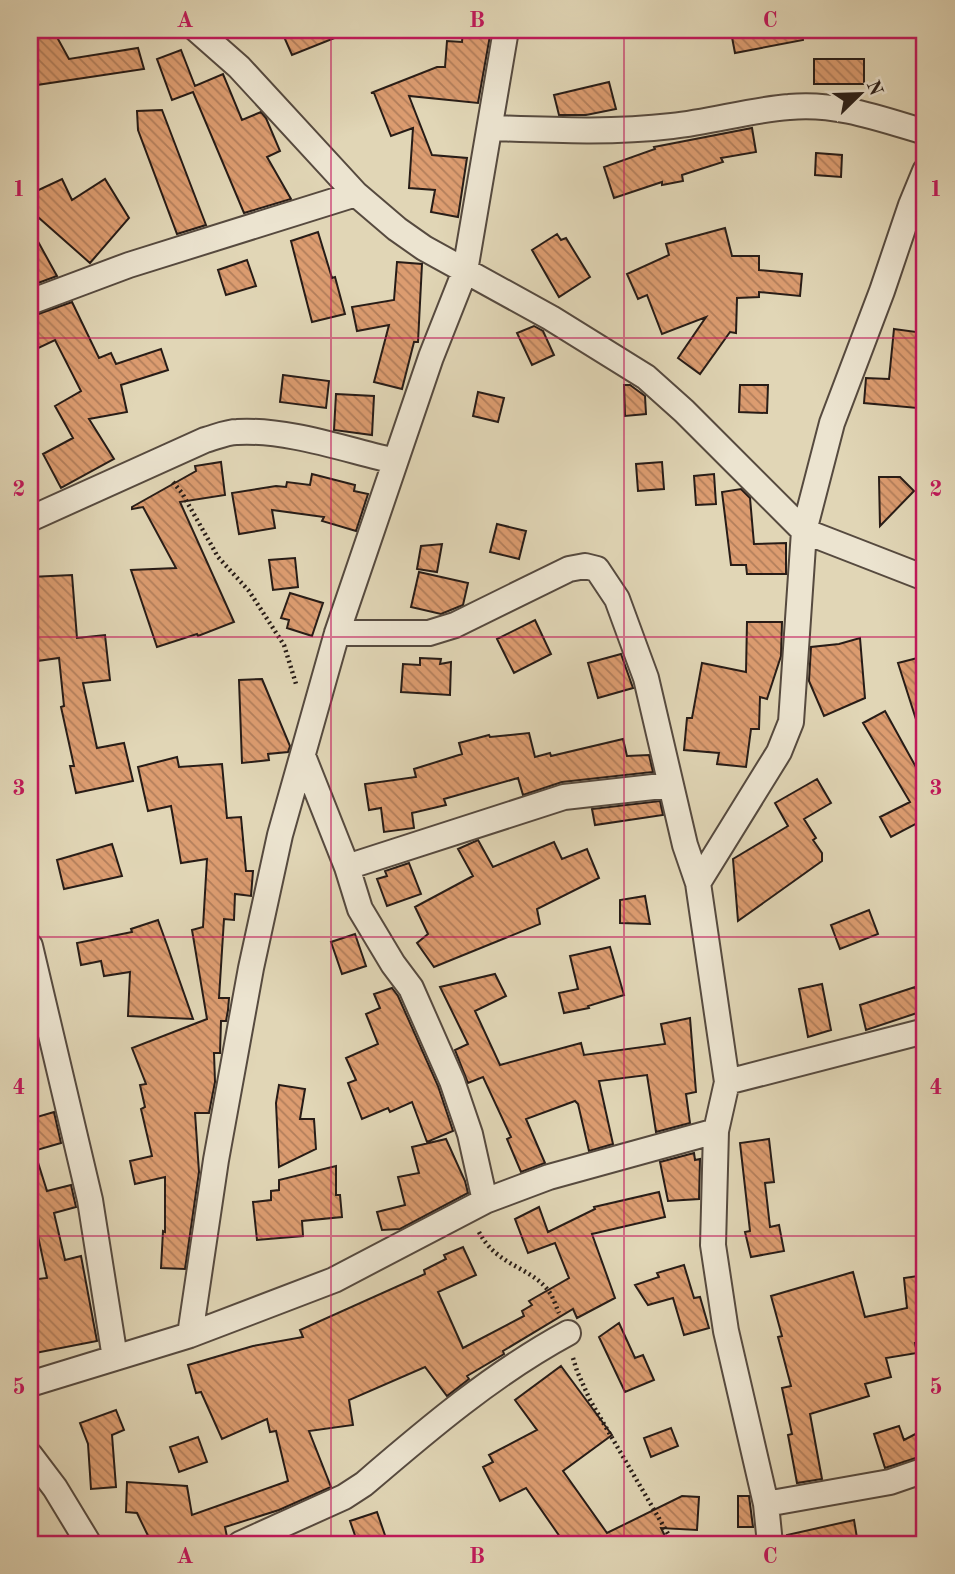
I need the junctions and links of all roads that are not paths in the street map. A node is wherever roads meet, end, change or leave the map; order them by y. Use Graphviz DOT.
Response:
graph roads {
  1 [pos="200,30"];
  2 [pos="506,30"];
  3 [pos="490,128"];
  4 [pos="925,132"];
  5 [pos="925,171"];
  6 [pos="356,194"];
  7 [pos="465,271"];
  8 [pos="30,302"];
  9 [pos="395,461"];
  10 [pos="30,519"];
  11 [pos="804,531"];
  12 [pos="925,578"];
  13 [pos="337,632"];
  14 [pos="303,756"];
  15 [pos="671,785"];
  16 [pos="348,867"];
  17 [pos="698,883"];
  18 [pos="30,946"];
  19 [pos="33,980"];
  20 [pos="925,1031"];
  21 [pos="727,1082"];
  22 [pos="716,1131"];
  23 [pos="485,1201"];
  24 [pos="568,1333"];
  25 [pos="190,1335"];
  26 [pos="115,1358"];
  27 [pos="30,1384"];
  28 [pos="30,1455"];
  29 [pos="925,1471"];
  30 [pos="766,1504"];
  31 [pos="762,1542"];
  32 [pos="89,1544"];
  33 [pos="240,1544"];
  1 -- 6 [label="street"];
  2 -- 3 [label="street"];
  3 -- 4 [label="street"];
  3 -- 7 [label="street"];
  5 -- 11 [label="street"];
  6 -- 7 [label="street"];
  6 -- 8 [label="street"];
  7 -- 9 [label="street"];
  7 -- 11 [label="street"];
  9 -- 10 [label="street"];
  9 -- 13 [label="street"];
  11 -- 12 [label="street"];
  11 -- 17 [label="street"];
  13 -- 14 [label="street"];
  13 -- 15 [label="street"];
  14 -- 16 [label="street"];
  14 -- 25 [label="street"];
  15 -- 16 [label="street"];
  15 -- 17 [label="street"];
  16 -- 23 [label="street"];
  17 -- 21 [label="street"];
  18 -- 19 [label="street"];
  19 -- 26 [label="street"];
  20 -- 21 [label="street"];
  21 -- 22 [label="street"];
  22 -- 23 [label="street"];
  22 -- 30 [label="street"];
  23 -- 25 [label="street"];
  24 -- 33 [label="street"];
  25 -- 26 [label="street"];
  26 -- 27 [label="street"];
  28 -- 32 [label="street"];
  29 -- 30 [label="street"];
  30 -- 31 [label="street"];
}
